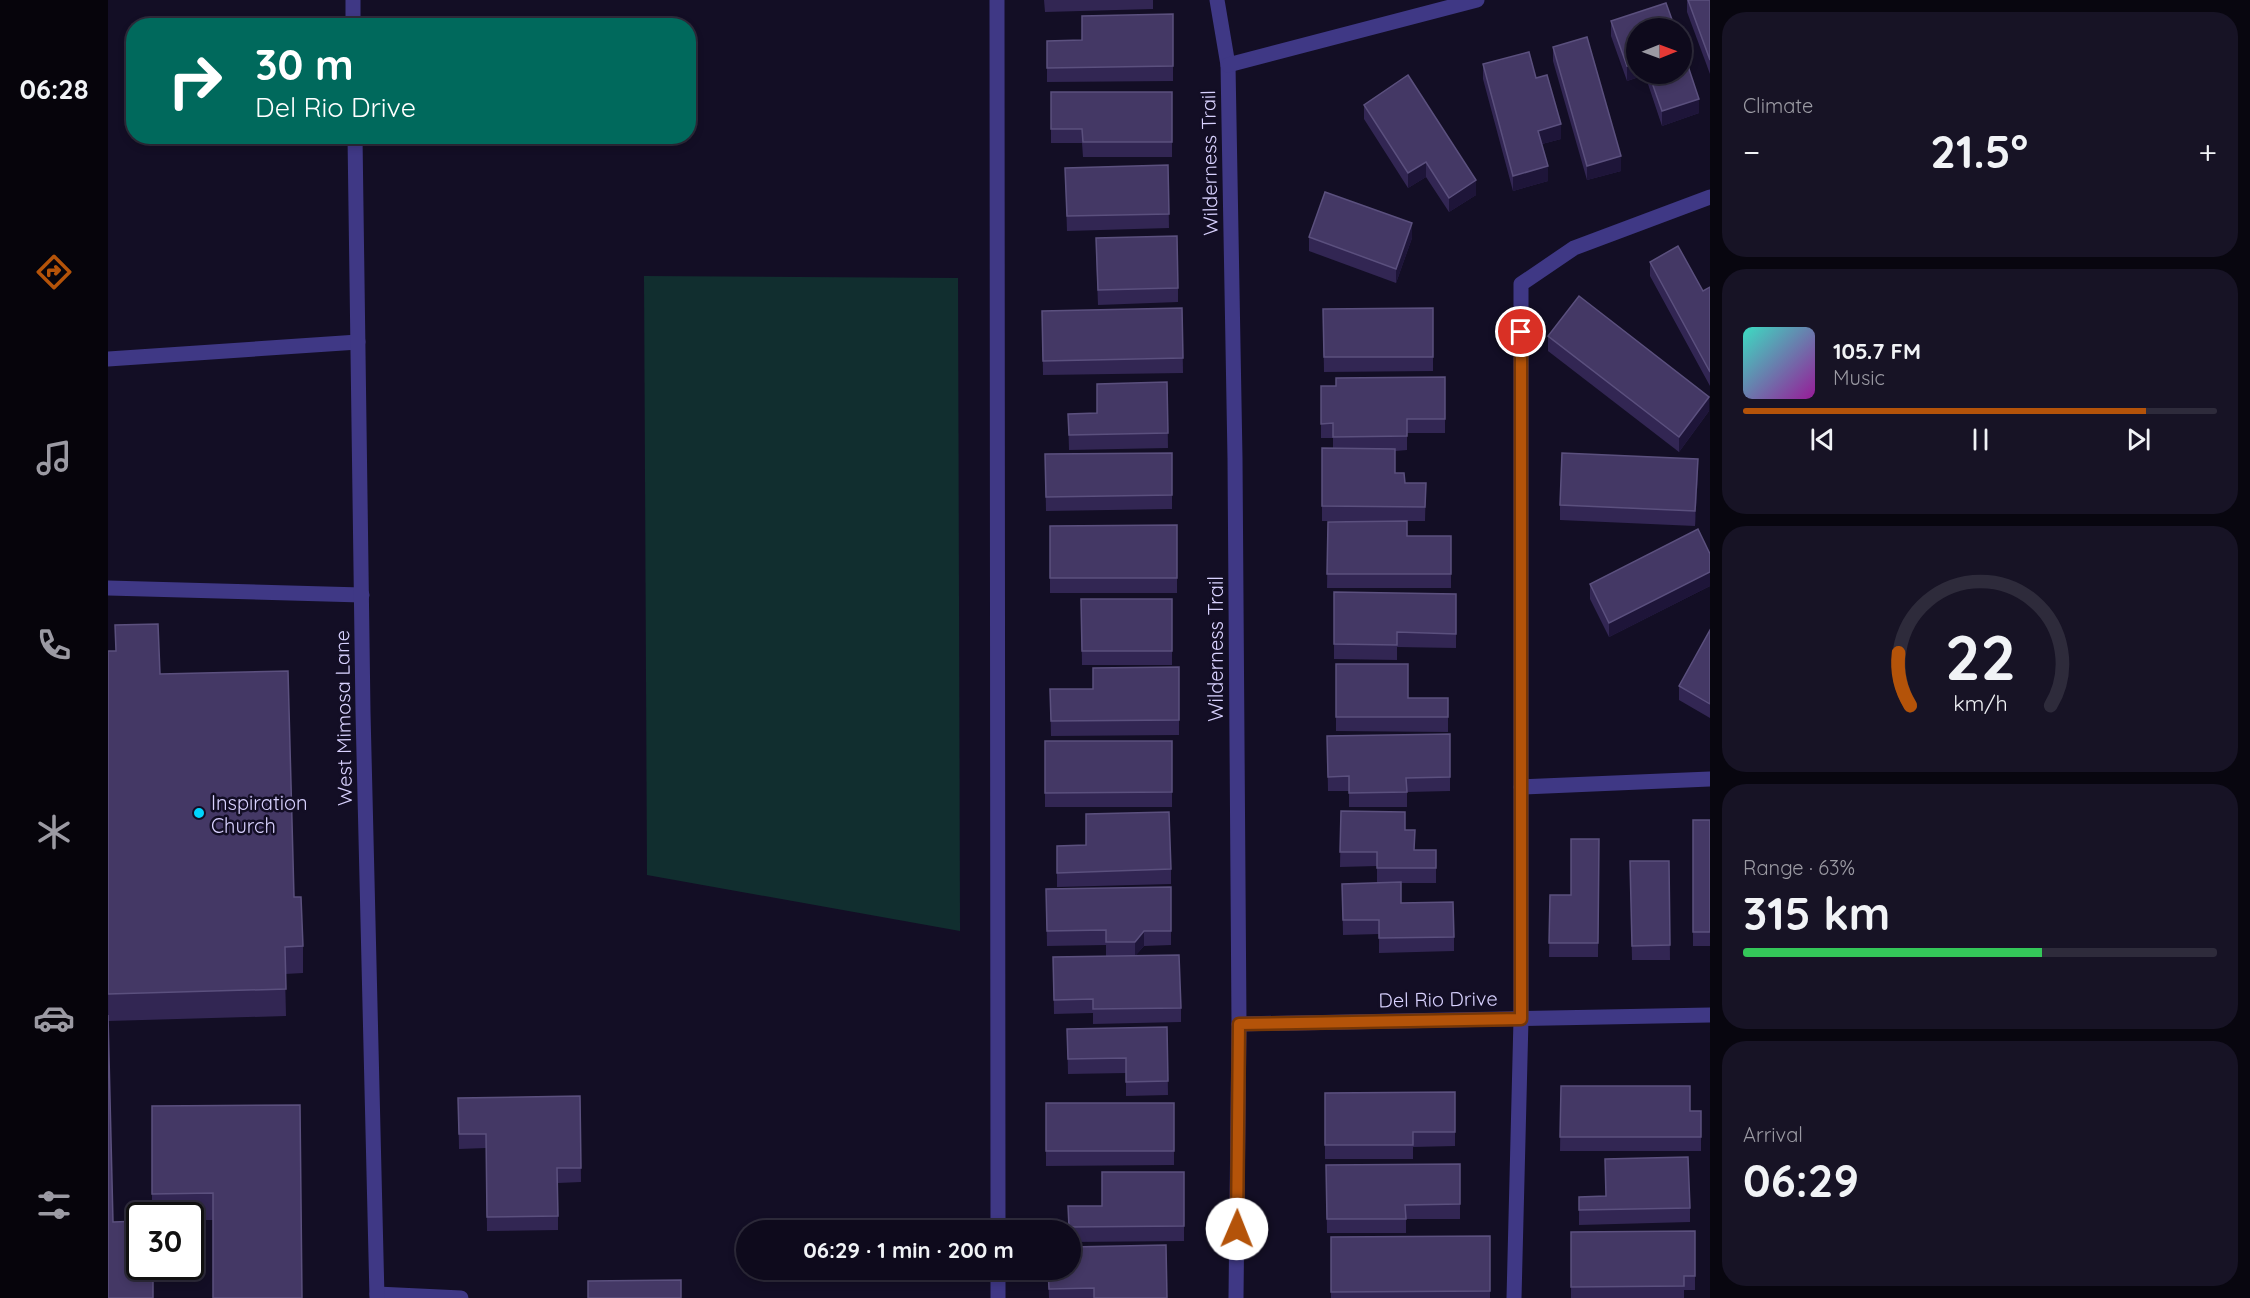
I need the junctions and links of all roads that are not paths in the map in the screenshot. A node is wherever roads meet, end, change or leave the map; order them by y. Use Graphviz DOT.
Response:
graph roads {
  1 [pos="353,0"];
  2 [pos="998,0"];
  3 [pos="1217,0"];
  4 [pos="1477,0"];
  5 [pos="353,18"];
  6 [pos="1228,65"];
  7 [pos="355,144"];
  8 [pos="1710,197"];
  9 [pos="358,342"];
  10 [pos="108,359"];
  11 [pos="108,588"];
  12 [pos="362,595"];
  13 [pos="1710,779"];
  14 [pos="1521,787"];
  15 [pos="1710,1015"];
  16 [pos="1521,1019"];
  17 [pos="1239,1024"];
  18 [pos="998,1220"];
  19 [pos="998,1280"];
  20 [pos="377,1296"];
  21 [pos="461,1298"];
  22 [pos="998,1298"];
  23 [pos="1236,1298"];
  24 [pos="1514,1298"];
  1 -- 5 [label="street"];
  2 -- 18 [label="street"];
  3 -- 6 [label="street, Wilderness Trail"];
  4 -- 6 [label="street"];
  6 -- 17 [label="street, Wilderness Trail"];
  7 -- 9 [label="street, West Mimosa Lane"];
  8 -- 14 [label="street"];
  9 -- 10 [label="street"];
  9 -- 12 [label="street, West Mimosa Lane"];
  11 -- 12 [label="street"];
  12 -- 20 [label="street, West Mimosa Lane"];
  13 -- 14 [label="street"];
  14 -- 16 [label="street"];
  15 -- 16 [label="street, Del Rio Drive"];
  16 -- 17 [label="street, Del Rio Drive"];
  16 -- 24 [label="street"];
  17 -- 23 [label="street, Wilderness Trail"];
  19 -- 22 [label="street"];
  20 -- 21 [label="street"];
}
